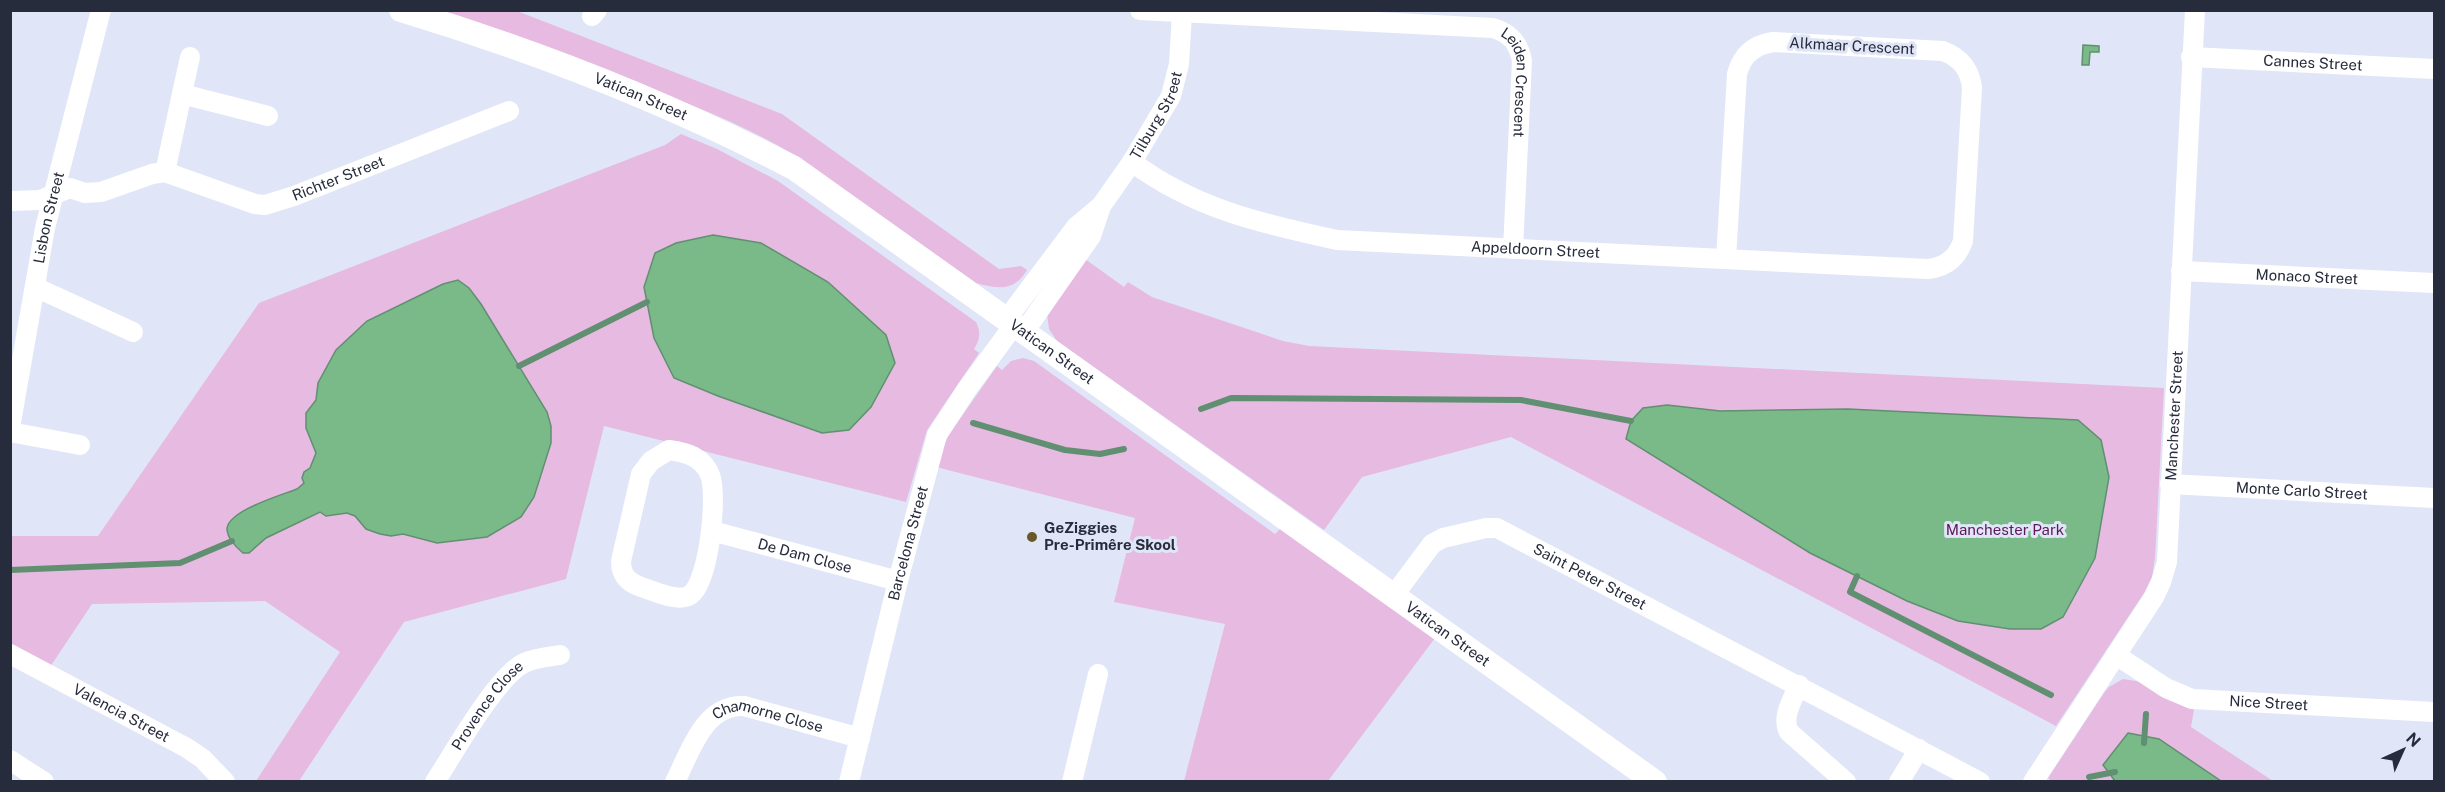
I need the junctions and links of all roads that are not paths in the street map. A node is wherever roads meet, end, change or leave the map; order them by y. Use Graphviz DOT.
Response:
graph roads {
  1 [pos="100,10"];
  2 [pos="401,10"];
  3 [pos="1140,10"];
  4 [pos="2194,10"];
  5 [pos="1182,13"];
  6 [pos="190,57"];
  7 [pos="2191,57"];
  8 [pos="2434,69"];
  9 [pos="182,94"];
  10 [pos="509,111"];
  11 [pos="268,116"];
  12 [pos="1132,162"];
  13 [pos="165,172"];
  14 [pos="53,195"];
  15 [pos="10,201"];
  16 [pos="1513,249"];
  17 [pos="1726,259"];
  18 [pos="1952,260"];
  19 [pos="2181,271"];
  20 [pos="2434,283"];
  21 [pos="35,287"];
  22 [pos="1015,326"];
  23 [pos="133,332"];
  24 [pos="11,424"];
  25 [pos="80,445"];
  26 [pos="2170,484"];
  27 [pos="2434,498"];
  28 [pos="712,531"];
  29 [pos="898,581"];
  30 [pos="1394,595"];
  31 [pos="10,654"];
  32 [pos="560,655"];
  33 [pos="2116,655"];
  34 [pos="1098,674"];
  35 [pos="1799,686"];
  36 [pos="2434,712"];
  37 [pos="860,738"];
  38 [pos="1919,749"];
  39 [pos="10,760"];
  40 [pos="44,782"];
  41 [pos="225,782"];
  42 [pos="435,782"];
  43 [pos="675,782"];
  44 [pos="849,782"];
  45 [pos="1072,782"];
  46 [pos="1655,782"];
  47 [pos="1846,782"];
  48 [pos="1899,782"];
  49 [pos="1980,782"];
  50 [pos="2033,782"];
  1 -- 14 [label="street, Lisbon Street"];
  2 -- 22 [label="street, Vatican Street"];
  3 -- 5 [label="street, Leiden Crescent"];
  4 -- 7 [label="street, Manchester Street"];
  5 -- 12 [label="street, Tilburg Street"];
  5 -- 16 [label="street, Leiden Crescent"];
  6 -- 9 [label="street"];
  7 -- 8 [label="street, Cannes Street"];
  7 -- 19 [label="street, Manchester Street"];
  9 -- 11 [label="street"];
  9 -- 13 [label="street"];
  10 -- 13 [label="street, Richter Street"];
  12 -- 16 [label="street, Appeldoorn Street"];
  12 -- 22 [label="street, Tilburg Street"];
  13 -- 14 [label="street"];
  14 -- 15 [label="street"];
  14 -- 21 [label="street, Lisbon Street"];
  16 -- 17 [label="street, Appeldoorn Street"];
  17 -- 18 [label="street, Appeldoorn Street"];
  17 -- 18 [label="street, Alkmaar Crescent"];
  19 -- 20 [label="street, Monaco Street"];
  19 -- 26 [label="street, Manchester Street"];
  21 -- 23 [label="street"];
  21 -- 24 [label="street, Lisbon Street"];
  22 -- 29 [label="street, Barcelona Street"];
  22 -- 30 [label="street, Vatican Street"];
  24 -- 25 [label="street"];
  26 -- 27 [label="street, Monte Carlo Street"];
  26 -- 33 [label="street, Manchester Street"];
  28 -- 28 [label="street"];
  28 -- 29 [label="street, De Dam Close"];
  29 -- 37 [label="street, Barcelona Street"];
  30 -- 35 [label="street, Saint Peter Street"];
  30 -- 46 [label="street, Vatican Street"];
  31 -- 41 [label="street, Valencia Street"];
  32 -- 42 [label="street, Provence Close"];
  33 -- 36 [label="street, Nice Street"];
  33 -- 50 [label="street, Manchester Street"];
  34 -- 45 [label="street"];
  35 -- 38 [label="street, Saint Peter Street"];
  35 -- 47 [label="street"];
  37 -- 43 [label="street, Chamorne Close"];
  37 -- 44 [label="street, Barcelona Street"];
  38 -- 48 [label="street"];
  38 -- 49 [label="street, Saint Peter Street"];
  39 -- 40 [label="street"];
}
